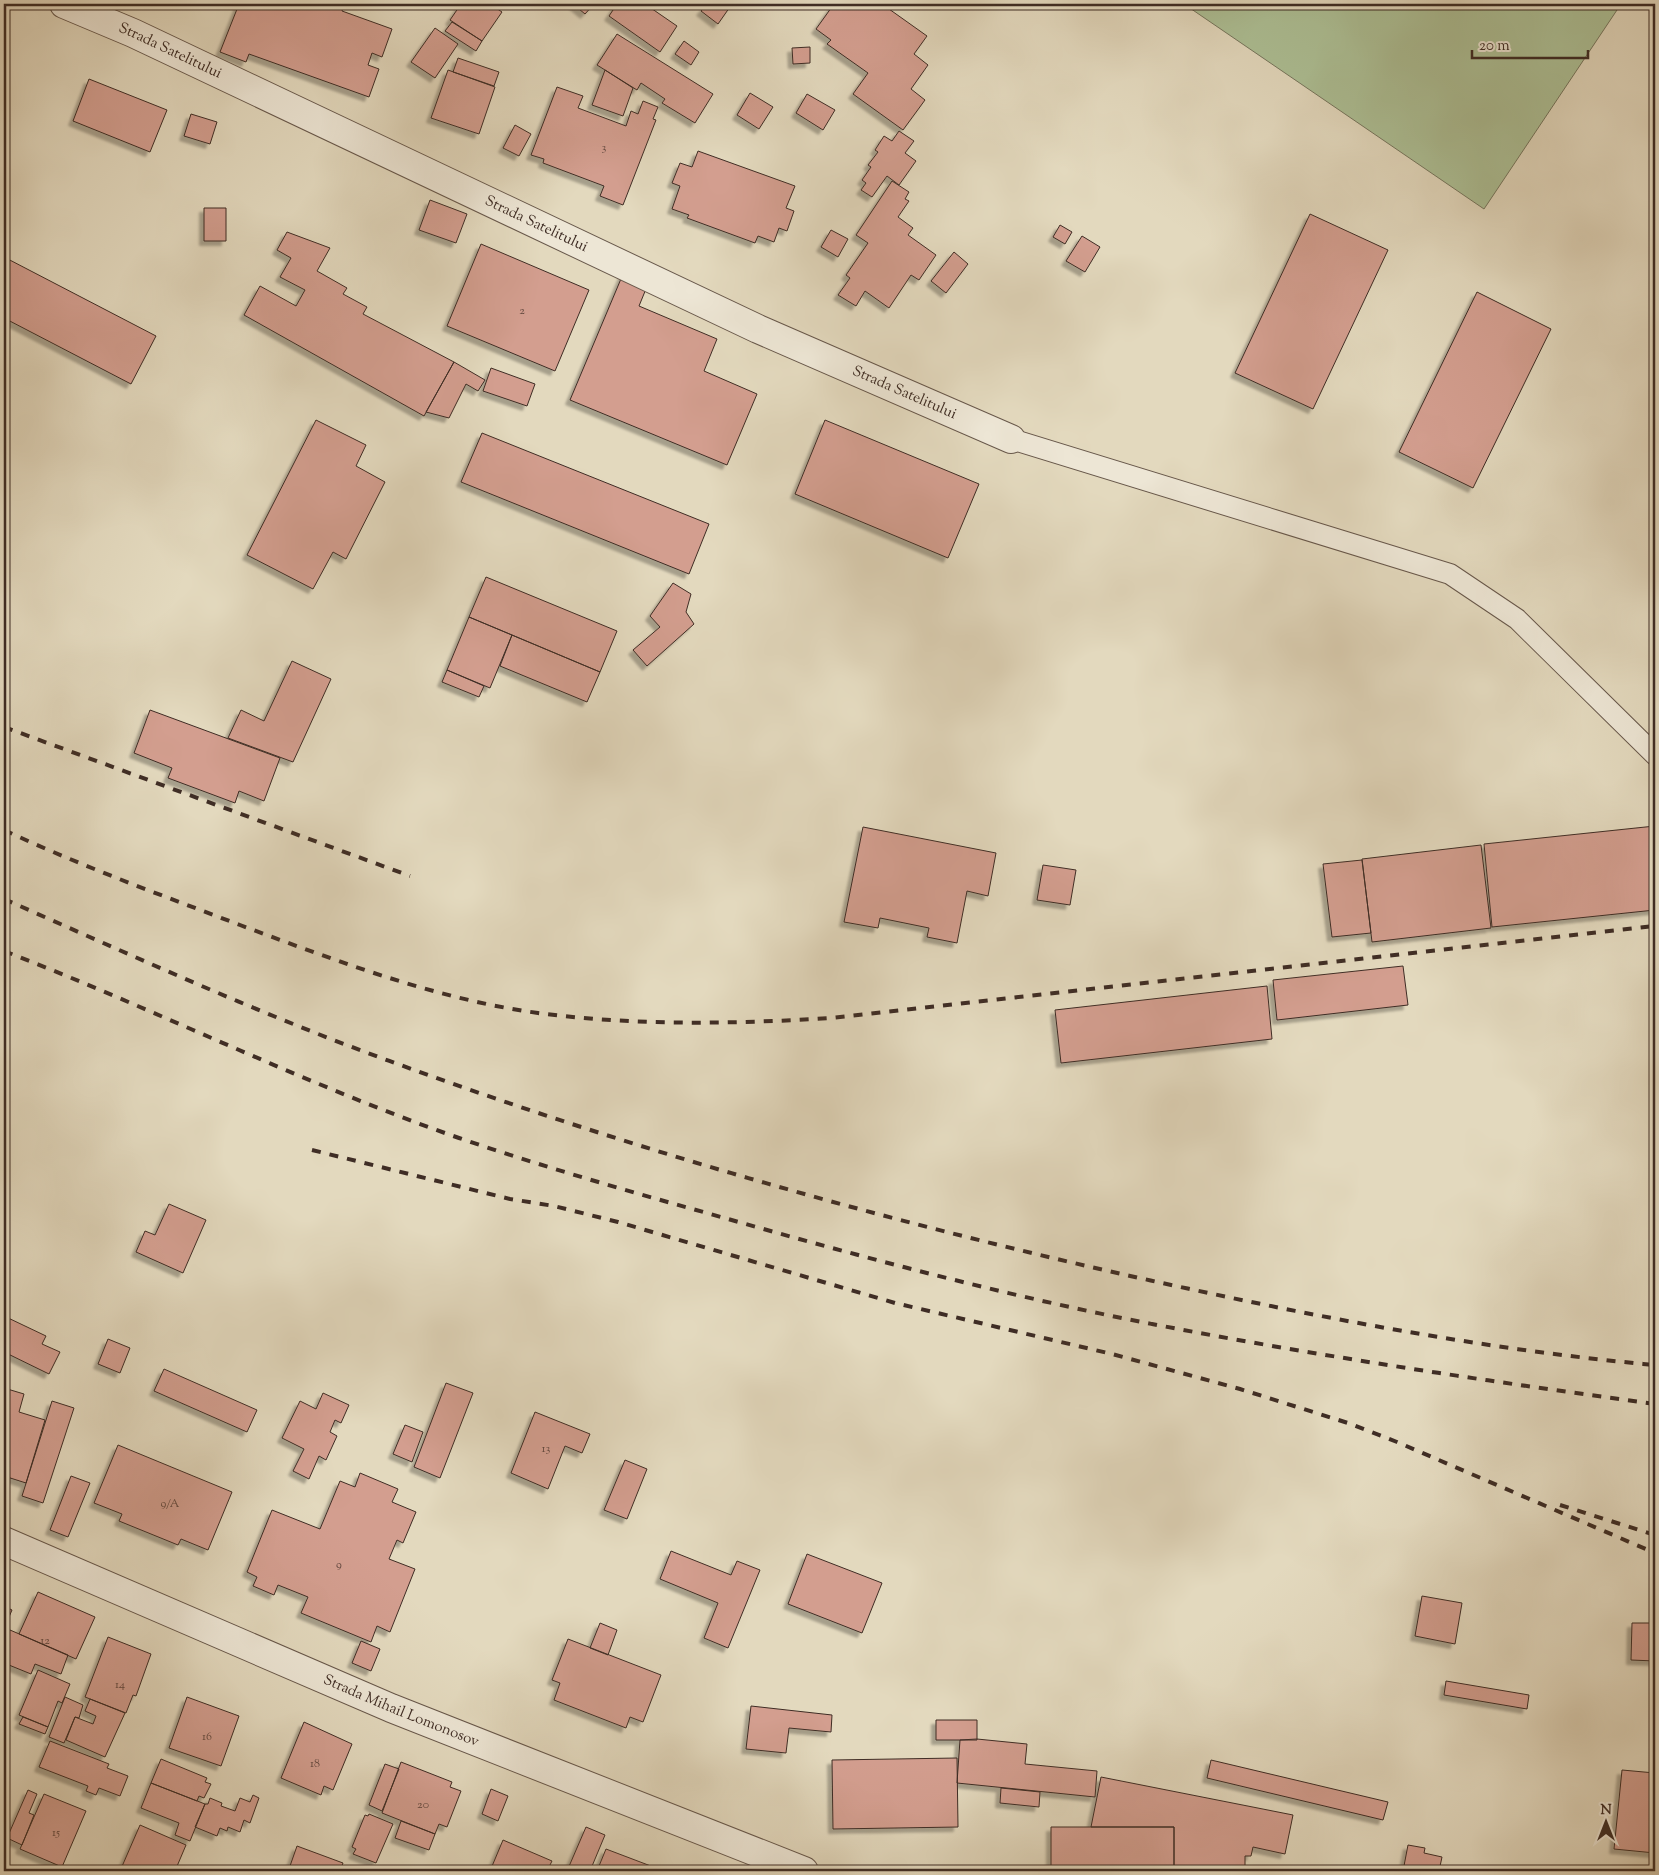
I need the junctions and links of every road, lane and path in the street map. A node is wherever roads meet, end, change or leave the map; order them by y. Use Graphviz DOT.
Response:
graph roads {
  1 [pos="64,4"];
  2 [pos="1011,439"];
  3 [pos="1655,754"];
  4 [pos="4,1541"];
  5 [pos="804,1871"];
  1 -- 2 [label="street, Strada Satelitului"];
  2 -- 3 [label="lane"];
  4 -- 5 [label="street, Strada Mihail Lomonosov"];
}
